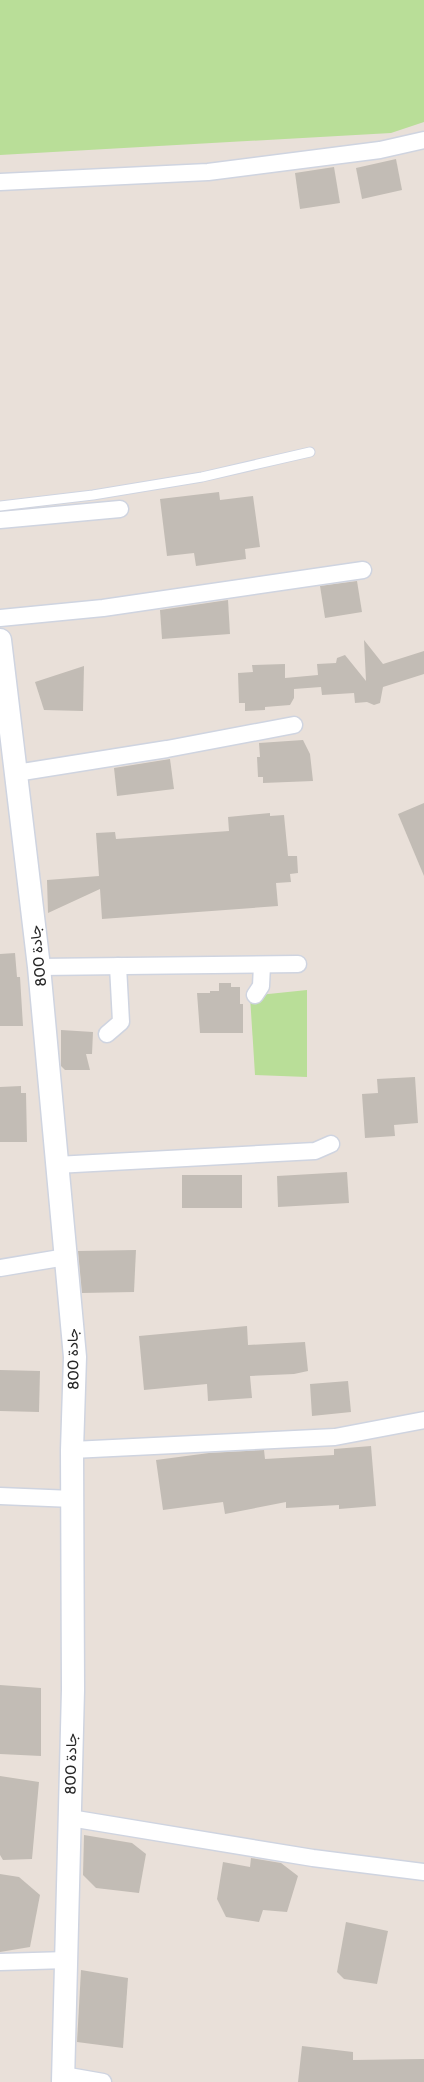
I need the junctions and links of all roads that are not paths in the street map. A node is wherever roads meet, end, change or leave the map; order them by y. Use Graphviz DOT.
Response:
graph roads {
  1 [pos="424,140"];
  2 [pos="0,182"];
  3 [pos="310,452"];
  4 [pos="0,506"];
  5 [pos="120,509"];
  6 [pos="0,520"];
  7 [pos="363,570"];
  8 [pos="0,618"];
  9 [pos="0,640"];
  10 [pos="294,726"];
  11 [pos="16,773"];
  12 [pos="298,964"];
  13 [pos="262,965"];
  14 [pos="118,966"];
  15 [pos="39,967"];
  16 [pos="255,995"];
  17 [pos="107,1034"];
  18 [pos="332,1144"];
  19 [pos="56,1165"];
  20 [pos="66,1258"];
  21 [pos="0,1268"];
  22 [pos="424,1420"];
  23 [pos="72,1450"];
  24 [pos="0,1496"];
  25 [pos="73,1499"];
  26 [pos="70,1818"];
  27 [pos="424,1872"];
  28 [pos="67,1960"];
  29 [pos="0,1962"];
  30 [pos="63,2078"];
  31 [pos="103,2082"];
  1 -- 2 [label="street"];
  3 -- 4 [label="lane"];
  5 -- 6 [label="street"];
  7 -- 8 [label="street"];
  9 -- 11 [label="main road, جادة 800"];
  10 -- 11 [label="street"];
  11 -- 15 [label="main road, جادة 800"];
  12 -- 13 [label="street"];
  13 -- 14 [label="street"];
  13 -- 16 [label="street"];
  14 -- 15 [label="street"];
  14 -- 17 [label="street"];
  15 -- 19 [label="main road, جادة 800"];
  18 -- 19 [label="street"];
  19 -- 20 [label="main road, جادة 800"];
  20 -- 21 [label="street"];
  20 -- 23 [label="main road, جادة 800"];
  22 -- 23 [label="street"];
  23 -- 25 [label="main road, جادة 800"];
  24 -- 25 [label="street"];
  25 -- 26 [label="main road, جادة 800"];
  26 -- 27 [label="street"];
  26 -- 28 [label="main road, جادة 800"];
  28 -- 29 [label="street"];
  28 -- 30 [label="main road, جادة 800"];
  30 -- 31 [label="street"];
}
